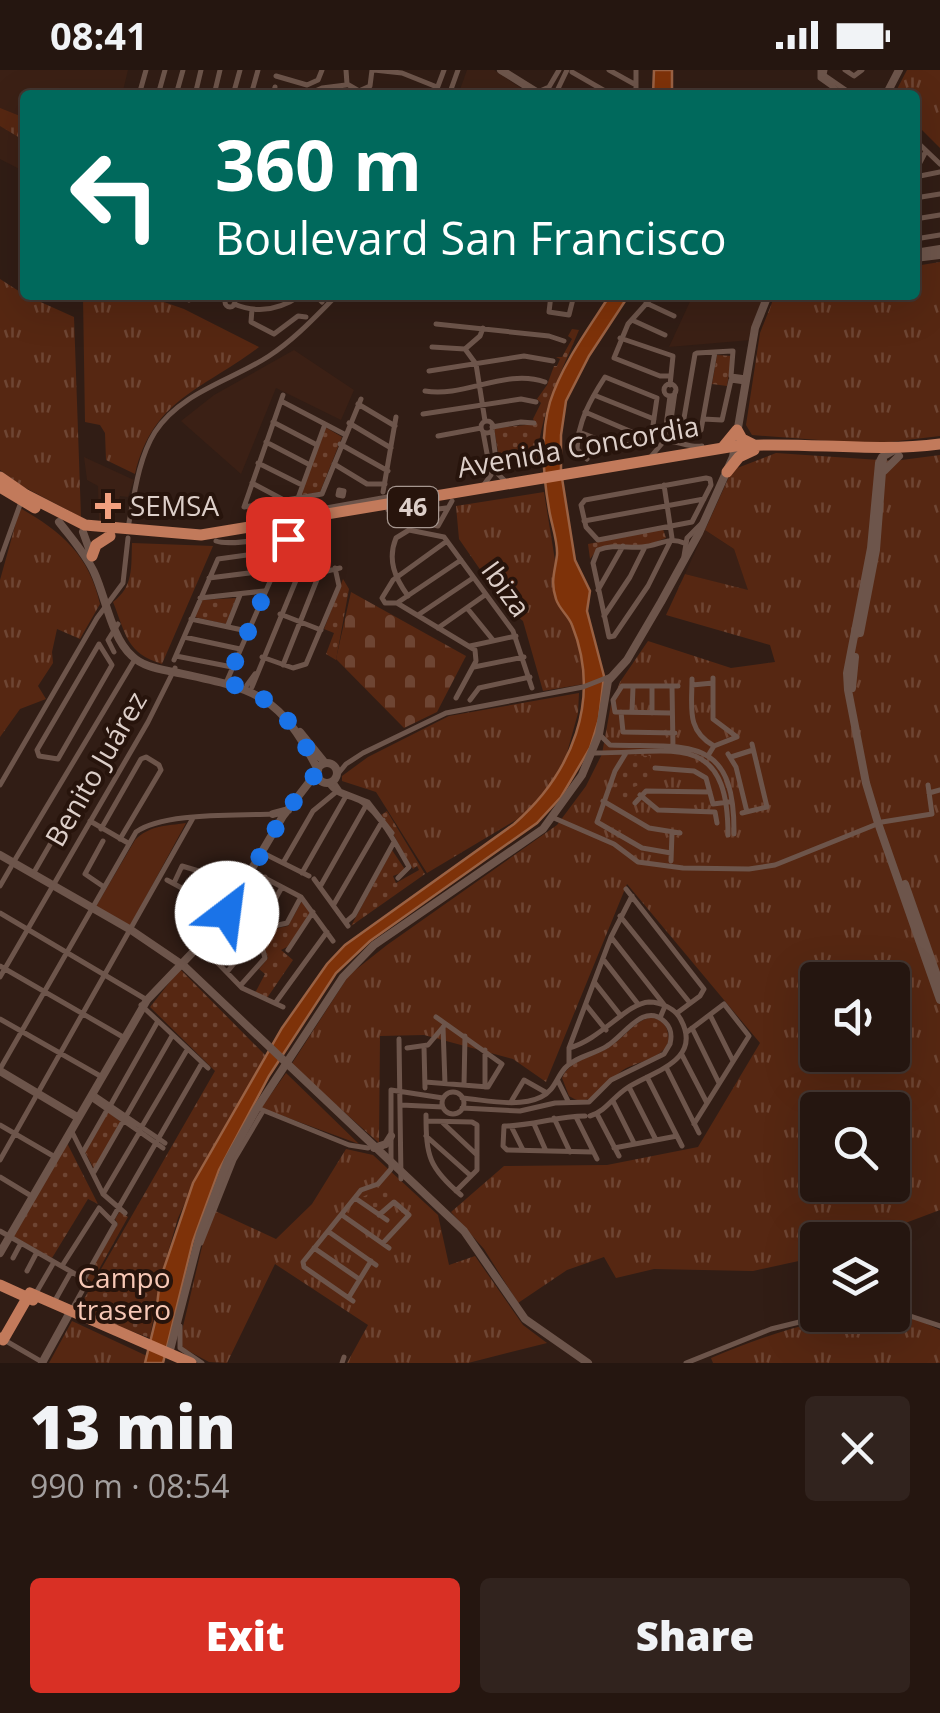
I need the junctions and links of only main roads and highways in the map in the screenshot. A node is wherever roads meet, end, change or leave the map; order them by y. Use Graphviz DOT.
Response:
graph roads {
  1 [pos="940,444"];
  2 [pos="756,446"];
  3 [pos="705,451"];
  4 [pos="940,452"];
  5 [pos="898,453"];
  6 [pos="0,477"];
  7 [pos="564,480"];
  8 [pos="539,484"];
  9 [pos="0,487"];
  10 [pos="23,498"];
  11 [pos="385,500"];
  12 [pos="66,521"];
  13 [pos="307,521"];
  14 [pos="267,531"];
  15 [pos="128,534"];
  16 [pos="110,536"];
  17 [pos="92,556"];
  18 [pos="0,1283"];
  19 [pos="28,1294"];
  20 [pos="1,1341"];
  21 [pos="170,1354"];
  22 [pos="192,1363"];
  1 -- 5 [label="main road, Avenida Concordia / 46"];
  2 -- 3 [label="main road, Avenida Concordia / 46"];
  2 -- 3 [label="main road"];
  2 -- 3 [label="main road"];
  2 -- 5 [label="main road, Avenida Concordia / 46"];
  3 -- 7 [label="main road, Avenida Concordia / 46"];
  3 -- 7 [label="main road, Avenida Concordia / 46"];
  4 -- 5 [label="main road, Avenida Concordia / 46"];
  6 -- 10 [label="main road, Avenida Concordia / 46"];
  7 -- 8 [label="main road, Avenida Concordia / 46"];
  8 -- 11 [label="main road, Avenida Concordia / 46"];
  8 -- 11 [label="main road, Avenida Concordia / 46"];
  9 -- 10 [label="main road, Avenida Concordia / 46"];
  10 -- 12 [label="main road, Avenida Concordia / 46"];
  11 -- 13 [label="main road, Avenida Concordia / 46"];
  12 -- 15 [label="main road, Avenida Concordia / 46"];
  12 -- 16 [label="main road, Avenida Concordia / 46"];
  13 -- 14 [label="main road, Avenida Concordia / 46"];
  13 -- 14 [label="main road, Avenida Concordia / 46"];
  14 -- 15 [label="main road, Avenida Concordia / 46"];
  14 -- 15 [label="main road, Avenida Concordia / 46"];
  15 -- 16 [label="main road, Avenida Concordia / 46"];
  16 -- 17 [label="main road"];
  18 -- 19 [label="main road"];
  19 -- 20 [label="main road"];
  19 -- 21 [label="main road"];
  21 -- 22 [label="main road"];
}
